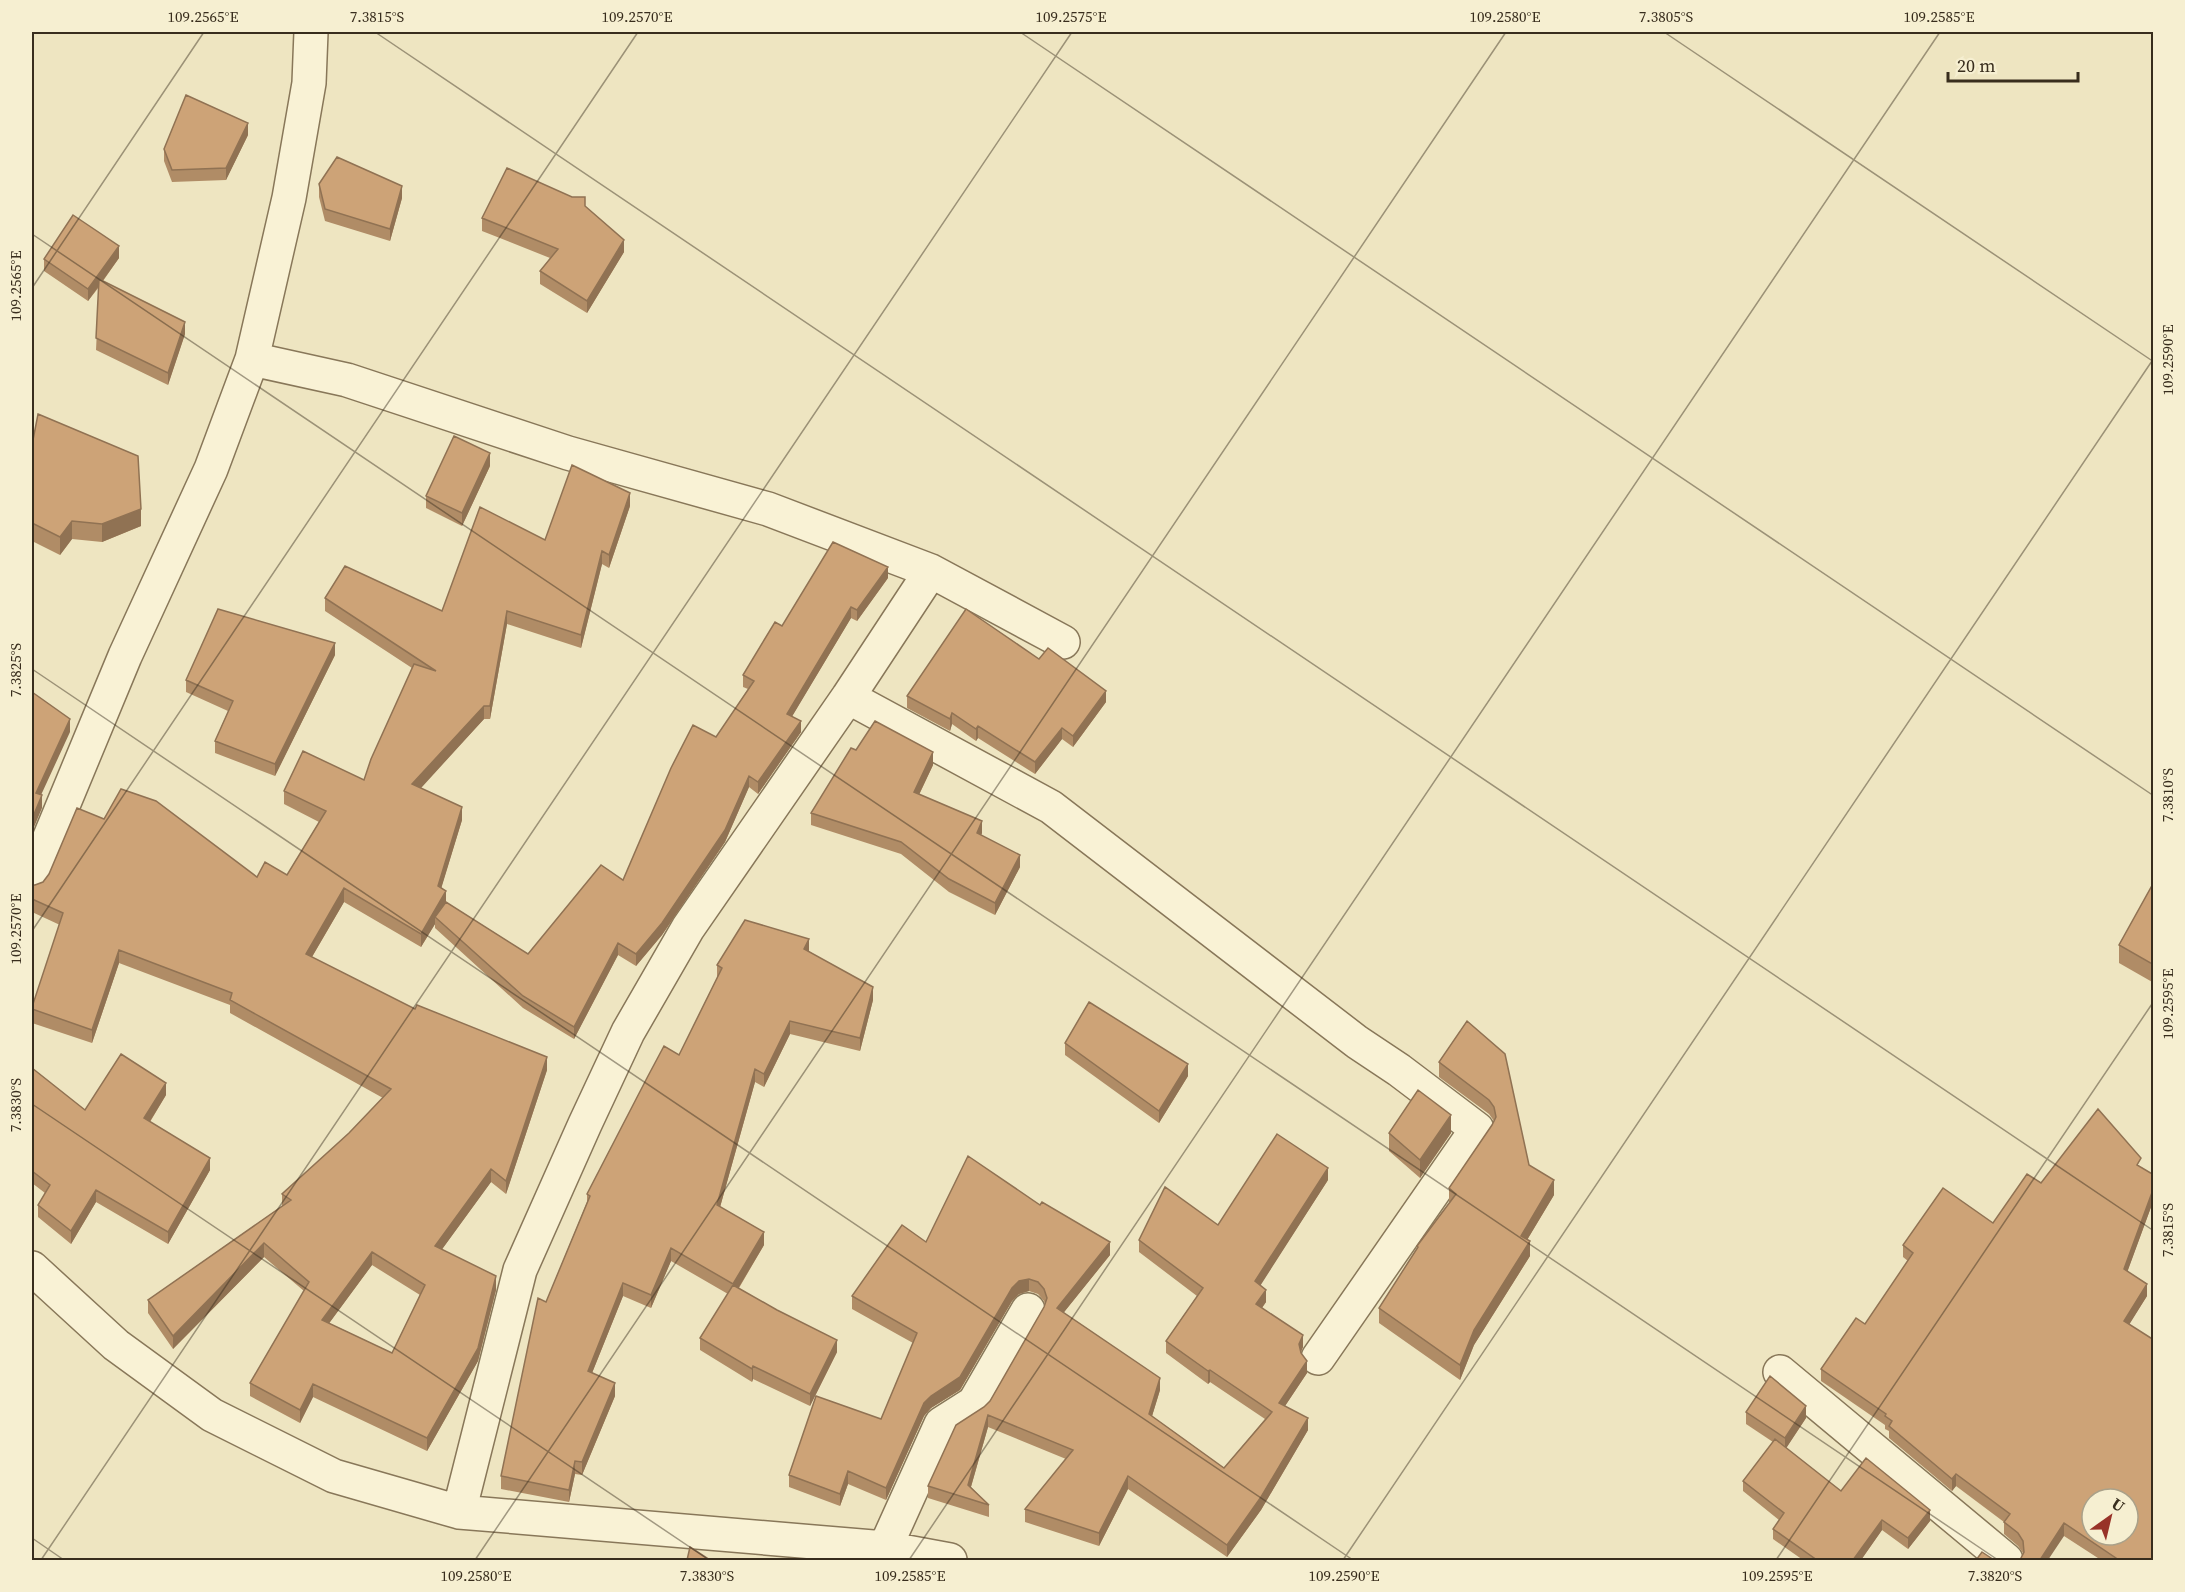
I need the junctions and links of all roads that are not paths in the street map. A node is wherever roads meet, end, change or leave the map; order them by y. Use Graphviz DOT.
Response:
graph roads {
  1 [pos="311,32"];
  2 [pos="252,359"];
  3 [pos="931,572"];
  4 [pos="1063,642"];
  5 [pos="848,697"];
  6 [pos="32,880"];
  7 [pos="32,1268"];
  8 [pos="1028,1310"];
  9 [pos="1318,1358"];
  10 [pos="1780,1372"];
  11 [pos="459,1512"];
  12 [pos="885,1548"];
  13 [pos="950,1560"];
  14 [pos="2006,1560"];
  1 -- 2 [label="street"];
  2 -- 3 [label="street"];
  2 -- 6 [label="street"];
  3 -- 4 [label="street"];
  3 -- 5 [label="street"];
  5 -- 9 [label="street"];
  5 -- 11 [label="street"];
  7 -- 11 [label="street"];
  8 -- 12 [label="street"];
  10 -- 14 [label="street"];
  11 -- 12 [label="street"];
  12 -- 13 [label="street"];
}
